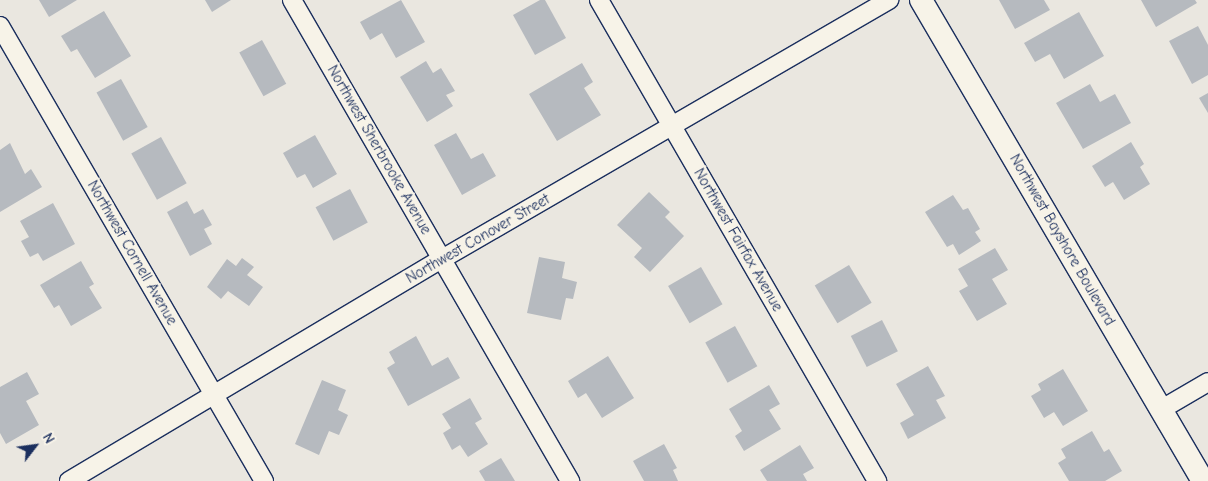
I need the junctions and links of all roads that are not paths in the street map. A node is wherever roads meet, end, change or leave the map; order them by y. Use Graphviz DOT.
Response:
graph roads {
  1 [pos="292,0"];
  2 [pos="599,0"];
  3 [pos="889,0"];
  4 [pos="921,0"];
  5 [pos="0,26"];
  6 [pos="672,125"];
  7 [pos="442,259"];
  8 [pos="1208,382"];
  9 [pos="214,394"];
  10 [pos="1162,409"];
  11 [pos="69,481"];
  12 [pos="264,481"];
  13 [pos="570,481"];
  14 [pos="876,481"];
  15 [pos="1202,481"];
  1 -- 7 [label="street, Northwest Sherbrooke Avenue"];
  2 -- 6 [label="street, Northwest Fairfax Avenue"];
  3 -- 6 [label="street, Northwest Conover Street"];
  4 -- 10 [label="main road, Northwest Bayshore Boulevard"];
  5 -- 9 [label="street, Northwest Cornell Avenue"];
  6 -- 7 [label="street, Northwest Conover Street"];
  6 -- 14 [label="street, Northwest Fairfax Avenue"];
  7 -- 9 [label="street, Northwest Conover Street"];
  7 -- 13 [label="street, Northwest Sherbrooke Avenue"];
  8 -- 10 [label="street"];
  9 -- 11 [label="street, Northwest Conover Street"];
  9 -- 12 [label="street, Northwest Cornell Avenue"];
  10 -- 15 [label="main road, Northwest Bayshore Boulevard"];
}
